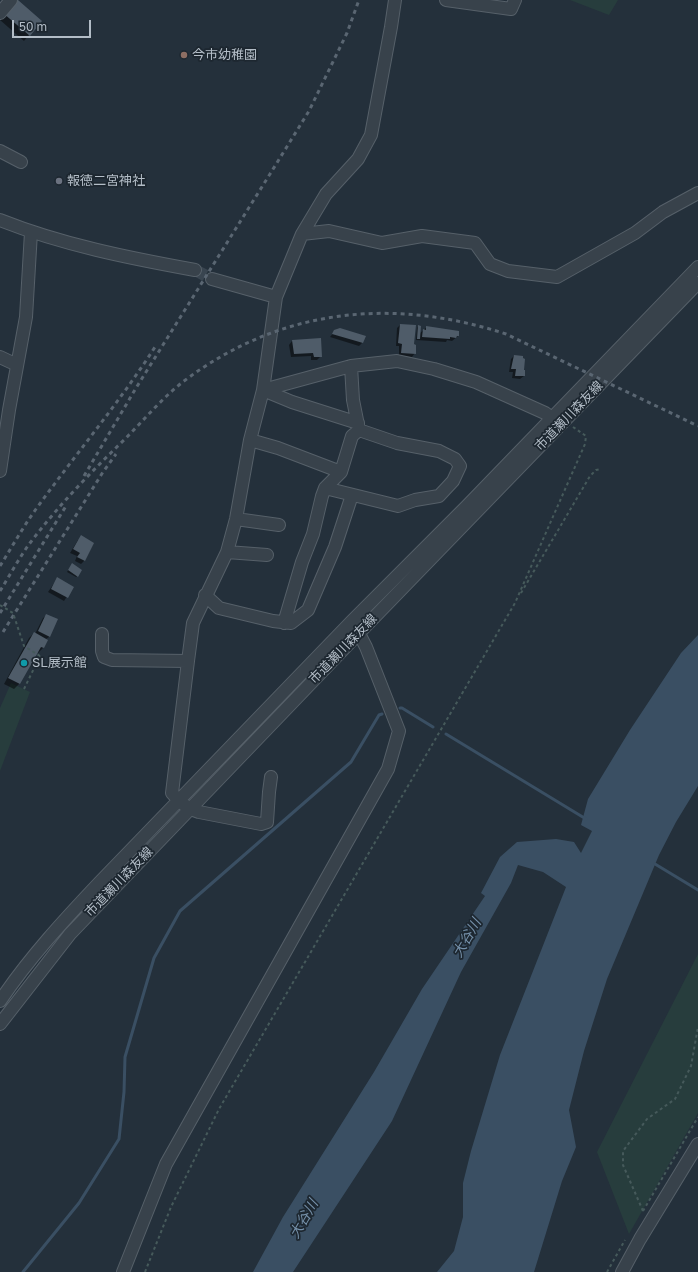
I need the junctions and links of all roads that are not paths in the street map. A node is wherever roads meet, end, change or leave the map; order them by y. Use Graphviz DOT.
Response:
graph roads {
  1 [pos="11,0"];
  2 [pos="395,0"];
  3 [pos="446,0"];
  4 [pos="515,0"];
  5 [pos="0,13"];
  6 [pos="0,151"];
  7 [pos="21,162"];
  8 [pos="698,193"];
  9 [pos="0,220"];
  10 [pos="30,232"];
  11 [pos="302,234"];
  12 [pos="698,267"];
  13 [pos="195,270"];
  14 [pos="212,279"];
  15 [pos="698,283"];
  16 [pos="276,297"];
  17 [pos="0,357"];
  18 [pos="17,365"];
  19 [pos="351,366"];
  20 [pos="263,390"];
  21 [pos="4,406"];
  22 [pos="552,418"];
  23 [pos="358,426"];
  24 [pos="250,440"];
  25 [pos="0,471"];
  26 [pos="341,472"];
  27 [pos="325,488"];
  28 [pos="352,495"];
  29 [pos="236,518"];
  30 [pos="279,525"];
  31 [pos="227,552"];
  32 [pos="267,555"];
  33 [pos="205,595"];
  34 [pos="352,621"];
  35 [pos="284,622"];
  36 [pos="360,632"];
  37 [pos="102,634"];
  38 [pos="188,661"];
  39 [pos="271,777"];
  40 [pos="184,805"];
  41 [pos="0,1002"];
  42 [pos="0,1024"];
  43 [pos="698,1144"];
  44 [pos="123,1272"];
  45 [pos="622,1272"];
  1 -- 5 [label="street"];
  2 -- 11 [label="street"];
  3 -- 4 [label="street"];
  6 -- 7 [label="street"];
  8 -- 11 [label="street"];
  9 -- 10 [label="street"];
  10 -- 13 [label="street"];
  10 -- 18 [label="street"];
  11 -- 16 [label="street"];
  12 -- 22 [label="street, 市道瀬川森友線"];
  14 -- 16 [label="street"];
  15 -- 36 [label="street, 市道瀬川森友線"];
  16 -- 20 [label="street"];
  17 -- 18 [label="street"];
  18 -- 21 [label="street"];
  19 -- 20 [label="street"];
  19 -- 22 [label="street"];
  19 -- 23 [label="street"];
  20 -- 23 [label="street"];
  20 -- 24 [label="street"];
  21 -- 25 [label="street"];
  22 -- 34 [label="street, 市道瀬川森友線"];
  23 -- 26 [label="street"];
  23 -- 28 [label="street"];
  24 -- 26 [label="street"];
  24 -- 29 [label="street"];
  26 -- 27 [label="street"];
  27 -- 28 [label="street"];
  27 -- 35 [label="street"];
  28 -- 35 [label="street"];
  29 -- 30 [label="street"];
  29 -- 31 [label="street"];
  31 -- 32 [label="street"];
  31 -- 33 [label="street"];
  33 -- 35 [label="street"];
  33 -- 38 [label="street"];
  34 -- 36 [label="street"];
  34 -- 40 [label="street, 市道瀬川森友線"];
  36 -- 40 [label="street, 市道瀬川森友線"];
  36 -- 44 [label="street"];
  37 -- 38 [label="street"];
  38 -- 40 [label="street"];
  39 -- 40 [label="street"];
  40 -- 41 [label="street, 市道瀬川森友線"];
  40 -- 42 [label="street, 市道瀬川森友線"];
  43 -- 45 [label="street"];
}
